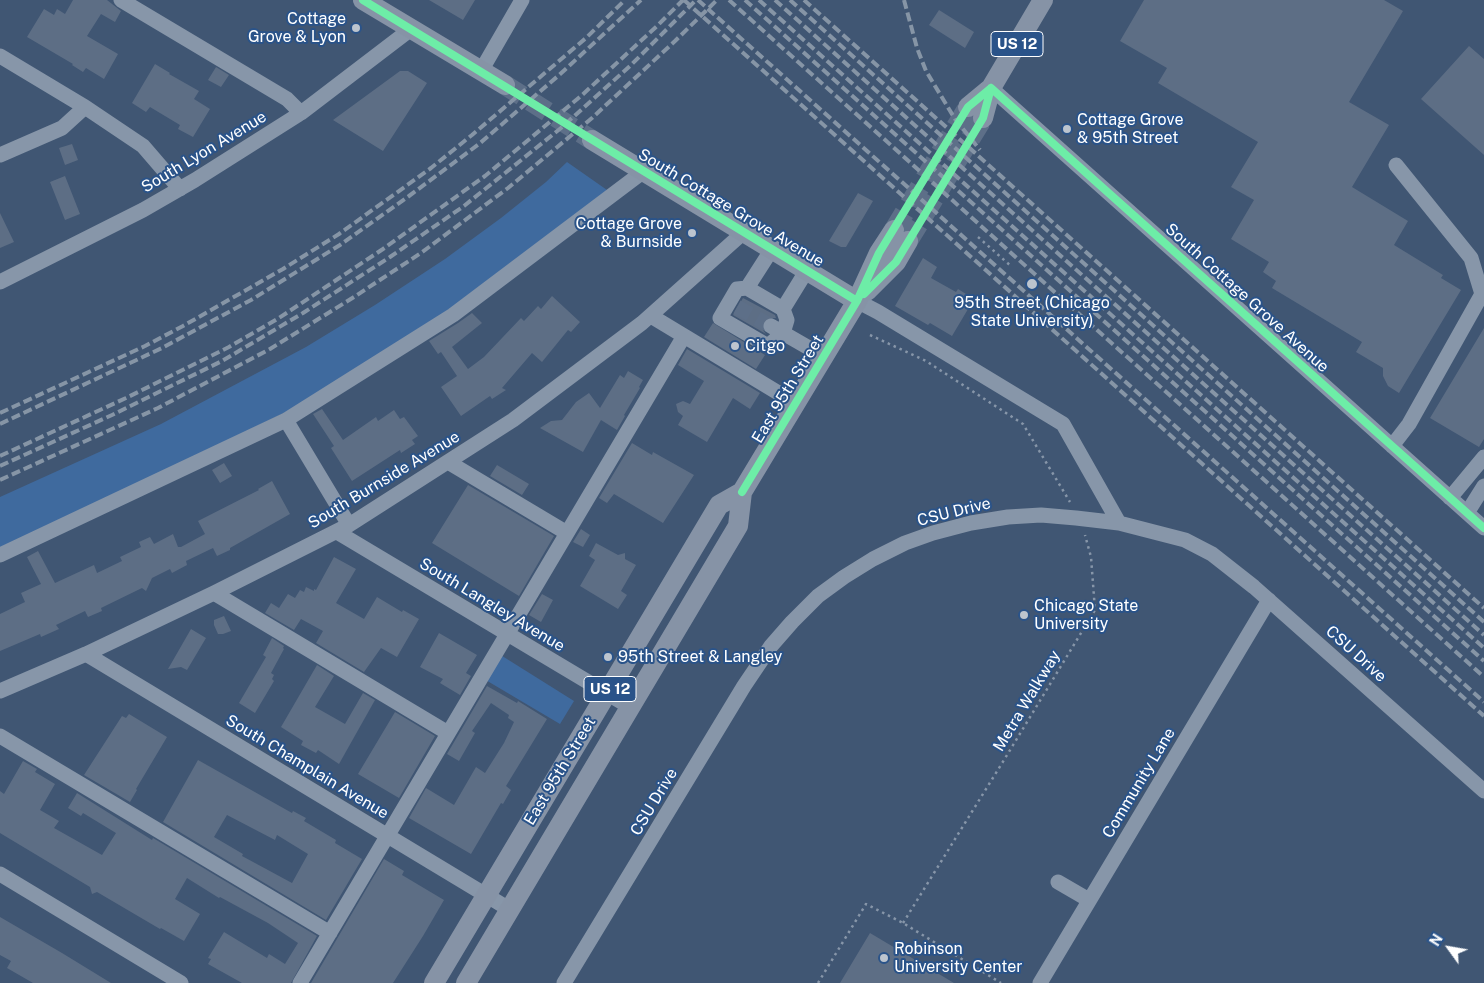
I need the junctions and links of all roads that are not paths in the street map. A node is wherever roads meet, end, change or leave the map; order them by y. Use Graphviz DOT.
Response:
graph roads {
  1 [pos="121,0"];
  2 [pos="363,0"];
  3 [pos="522,0"];
  4 [pos="1043,0"];
  5 [pos="411,29"];
  6 [pos="0,56"];
  7 [pos="480,71"];
  8 [pos="505,85"];
  9 [pos="991,88"];
  10 [pos="85,107"];
  11 [pos="301,113"];
  12 [pos="976,113"];
  13 [pos="592,140"];
  14 [pos="0,155"];
  15 [pos="1396,165"];
  16 [pos="644,171"];
  17 [pos="180,189"];
  18 [pos="744,232"];
  19 [pos="901,235"];
  20 [pos="772,249"];
  21 [pos="807,270"];
  22 [pos="0,282"];
  23 [pos="747,288"];
  24 [pos="857,301"];
  25 [pos="783,309"];
  26 [pos="651,316"];
  27 [pos="777,330"];
  28 [pos="684,336"];
  29 [pos="823,356"];
  30 [pos="795,404"];
  31 [pos="286,420"];
  32 [pos="1392,446"];
  33 [pos="1484,457"];
  34 [pos="448,462"];
  35 [pos="1484,486"];
  36 [pos="742,492"];
  37 [pos="1450,498"];
  38 [pos="1467,513"];
  39 [pos="1119,523"];
  40 [pos="1484,528"];
  41 [pos="343,529"];
  42 [pos="567,533"];
  43 [pos="0,555"];
  44 [pos="214,593"];
  45 [pos="1269,600"];
  46 [pos="506,634"];
  47 [pos="86,654"];
  48 [pos="0,691"];
  49 [pos="607,693"];
  50 [pos="630,707"];
  51 [pos="448,734"];
  52 [pos="0,736"];
  53 [pos="1484,791"];
  54 [pos="387,836"];
  55 [pos="0,874"];
  56 [pos="1058,882"];
  57 [pos="486,895"];
  58 [pos="1089,900"];
  59 [pos="510,909"];
  60 [pos="330,933"];
  61 [pos="182,983"];
  62 [pos="300,983"];
  63 [pos="434,983"];
  64 [pos="466,983"];
  65 [pos="564,983"];
  66 [pos="1040,983"];
  1 -- 11 [label="street"];
  2 -- 5 [label="main road"];
  3 -- 7 [label="street"];
  4 -- 9 [label="main road, US 12"];
  5 -- 7 [label="main road"];
  5 -- 11 [label="street, South Lyon Avenue"];
  6 -- 10 [label="street"];
  7 -- 8 [label="main road"];
  9 -- 12 [label="main road, US 12"];
  9 -- 32 [label="street, South Cottage Grove Avenue"];
  10 -- 14 [label="street"];
  10 -- 17 [label="street"];
  11 -- 17 [label="street, South Lyon Avenue"];
  13 -- 16 [label="main road, South Cottage Grove Avenue"];
  15 -- 32 [label="street"];
  16 -- 18 [label="main road, South Cottage Grove Avenue"];
  16 -- 31 [label="street"];
  17 -- 22 [label="street, South Lyon Avenue"];
  18 -- 20 [label="main road, South Cottage Grove Avenue"];
  18 -- 26 [label="street, South Burnside Avenue"];
  19 -- 24 [label="main road, East 95th Street / US 12"];
  20 -- 21 [label="main road, South Cottage Grove Avenue"];
  20 -- 23 [label="street"];
  21 -- 24 [label="main road, South Cottage Grove Avenue"];
  21 -- 25 [label="street"];
  23 -- 25 [label="street"];
  23 -- 27 [label="street"];
  24 -- 29 [label="main road, East 95th Street / US 12"];
  24 -- 39 [label="street"];
  25 -- 27 [label="street"];
  26 -- 28 [label="street"];
  26 -- 34 [label="street, South Burnside Avenue"];
  27 -- 29 [label="street"];
  28 -- 30 [label="street"];
  28 -- 42 [label="street"];
  29 -- 30 [label="main road, East 95th Street / US 12"];
  30 -- 36 [label="main road, East 95th Street / US 12"];
  31 -- 41 [label="street, South Langley Avenue"];
  31 -- 43 [label="street"];
  32 -- 37 [label="street, South Cottage Grove Avenue"];
  33 -- 37 [label="street"];
  34 -- 41 [label="street, South Burnside Avenue"];
  34 -- 42 [label="street"];
  35 -- 38 [label="street"];
  36 -- 49 [label="main road, East 95th Street / US 12"];
  36 -- 50 [label="main road, East 95th Street / US 12"];
  37 -- 38 [label="street, South Cottage Grove Avenue"];
  38 -- 40 [label="street, South Cottage Grove Avenue"];
  39 -- 45 [label="street, CSU Drive"];
  39 -- 65 [label="street, CSU Drive"];
  41 -- 44 [label="street, South Burnside Avenue"];
  41 -- 46 [label="street, South Langley Avenue"];
  42 -- 46 [label="street"];
  44 -- 47 [label="street, South Burnside Avenue"];
  44 -- 51 [label="street"];
  45 -- 53 [label="street, CSU Drive"];
  45 -- 58 [label="street, Community Lane"];
  46 -- 49 [label="street, South Langley Avenue"];
  46 -- 51 [label="street"];
  47 -- 48 [label="street, South Burnside Avenue"];
  47 -- 54 [label="street, South Champlain Avenue"];
  49 -- 50 [label="street, South Langley Avenue"];
  49 -- 57 [label="main road, East 95th Street / US 12"];
  50 -- 59 [label="main road, East 95th Street / US 12"];
  51 -- 54 [label="street"];
  52 -- 60 [label="street"];
  54 -- 57 [label="street, South Champlain Avenue"];
  54 -- 60 [label="street"];
  55 -- 61 [label="street"];
  56 -- 58 [label="street"];
  57 -- 59 [label="street, South Champlain Avenue"];
  57 -- 63 [label="main road, East 95th Street / US 12"];
  58 -- 66 [label="street, Community Lane"];
  59 -- 64 [label="main road, East 95th Street / US 12"];
  60 -- 62 [label="street"];
}
